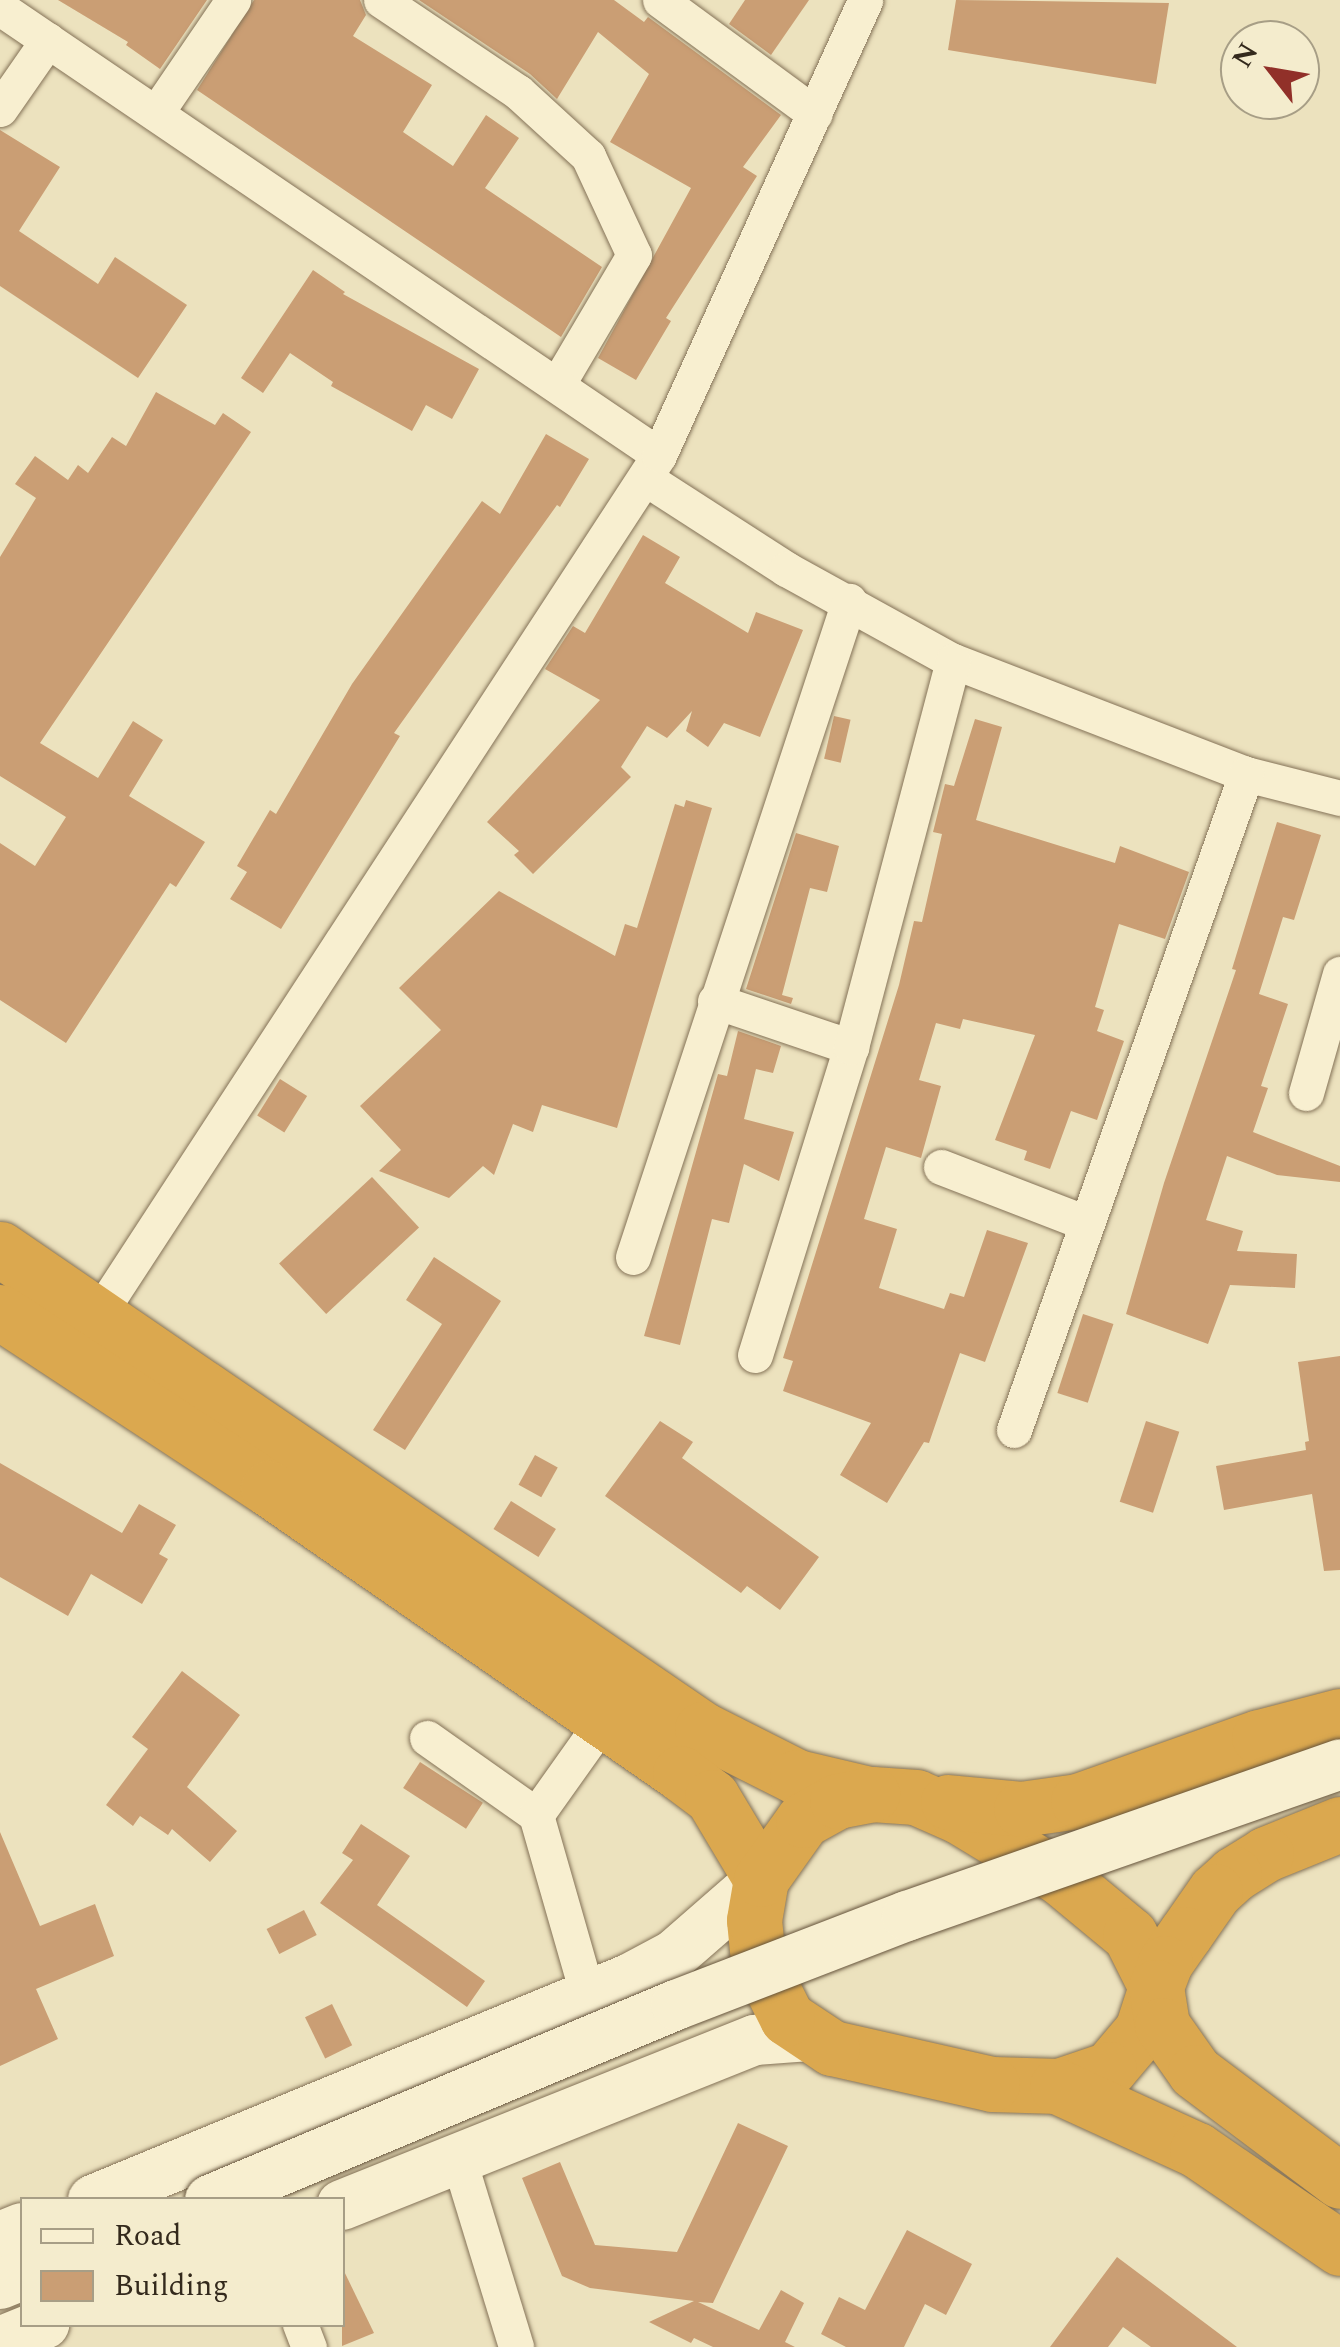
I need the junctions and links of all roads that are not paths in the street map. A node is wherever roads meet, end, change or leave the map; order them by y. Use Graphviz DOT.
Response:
graph roads {
  1 [pos="233,0"];
  2 [pos="380,0"];
  3 [pos="660,0"];
  4 [pos="865,0"];
  5 [pos="0,8"];
  6 [pos="48,40"];
  7 [pos="0,109"];
  8 [pos="156,113"];
  9 [pos="814,114"];
  10 [pos="557,385"];
  11 [pos="652,466"];
  12 [pos="849,601"];
  13 [pos="954,662"];
  14 [pos="1246,774"];
  15 [pos="1340,798"];
  16 [pos="1340,974"];
  17 [pos="715,1001"];
  18 [pos="851,1047"];
  19 [pos="1306,1093"];
  20 [pos="941,1167"];
  21 [pos="1086,1223"];
  22 [pos="0,1249"];
  23 [pos="632,1256"];
  24 [pos="0,1312"];
  25 [pos="98,1315"];
  26 [pos="755,1355"];
  27 [pos="1014,1430"];
  28 [pos="1340,1716"];
  29 [pos="604,1718"];
  30 [pos="426,1738"];
  31 [pos="1340,1764"];
  32 [pos="889,1794"];
  33 [pos="536,1815"];
  34 [pos="1340,1824"];
  35 [pos="761,1880"];
  36 [pos="1156,1987"];
  37 [pos="588,1996"];
  38 [pos="809,2036"];
  39 [pos="1057,2086"];
  40 [pos="459,2160"];
  41 [pos="1340,2181"];
  42 [pos="100,2197"];
  43 [pos="217,2197"];
  44 [pos="345,2205"];
  45 [pos="1340,2248"];
  46 [pos="37,2327"];
  47 [pos="0,2342"];
  48 [pos="516,2347"];
  1 -- 8 [label="street"];
  2 -- 10 [label="street"];
  3 -- 9 [label="street"];
  4 -- 9 [label="street"];
  5 -- 6 [label="street"];
  6 -- 7 [label="street"];
  6 -- 8 [label="street"];
  8 -- 10 [label="street"];
  9 -- 11 [label="street"];
  10 -- 11 [label="street"];
  11 -- 12 [label="street"];
  11 -- 25 [label="street"];
  12 -- 13 [label="street"];
  12 -- 17 [label="street"];
  13 -- 14 [label="street"];
  13 -- 18 [label="street"];
  14 -- 15 [label="street"];
  14 -- 21 [label="street"];
  16 -- 19 [label="street"];
  17 -- 18 [label="street"];
  17 -- 23 [label="street"];
  18 -- 26 [label="street"];
  20 -- 21 [label="street"];
  21 -- 27 [label="street"];
  22 -- 25 [label="highway"];
  24 -- 29 [label="highway"];
  25 -- 32 [label="highway"];
  28 -- 32 [label="highway"];
  29 -- 33 [label="street"];
  29 -- 35 [label="highway"];
  30 -- 33 [label="street"];
  31 -- 43 [label="main road, bridge"];
  32 -- 35 [label="highway"];
  32 -- 36 [label="highway"];
  33 -- 37 [label="street"];
  34 -- 36 [label="highway"];
  35 -- 37 [label="main road"];
  35 -- 38 [label="highway"];
  36 -- 39 [label="highway"];
  36 -- 41 [label="highway"];
  37 -- 42 [label="main road"];
  38 -- 39 [label="highway"];
  38 -- 40 [label="main road"];
  39 -- 45 [label="highway"];
  40 -- 44 [label="main road"];
  40 -- 48 [label="street"];
  46 -- 47 [label="main road"];
}
